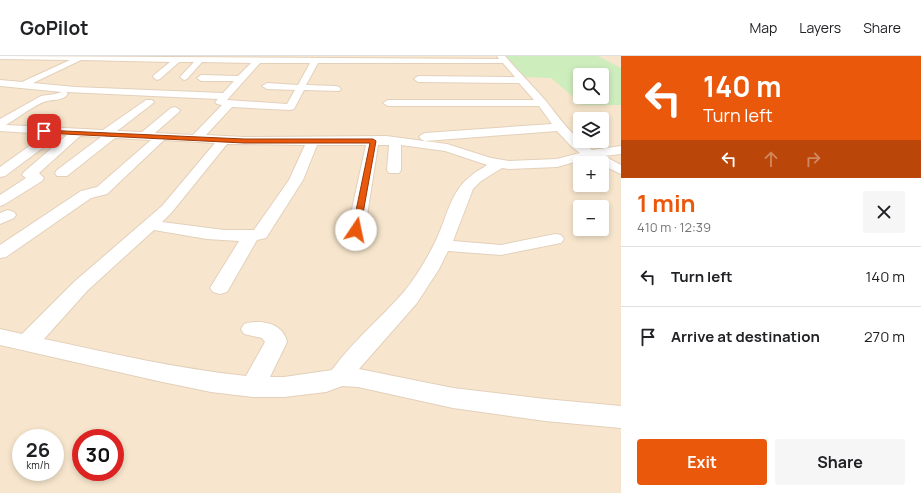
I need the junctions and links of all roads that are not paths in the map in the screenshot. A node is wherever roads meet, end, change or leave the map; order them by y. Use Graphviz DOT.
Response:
graph roads {
  1 [pos="0,57"];
  2 [pos="18,57"];
  3 [pos="43,57"];
  4 [pos="69,57"];
  5 [pos="80,58"];
  6 [pos="503,58"];
  7 [pos="98,60"];
  8 [pos="176,60"];
  9 [pos="200,60"];
  10 [pos="257,61"];
  11 [pos="316,61"];
  12 [pos="157,77"];
  13 [pos="184,77"];
  14 [pos="59,78"];
  15 [pos="201,78"];
  16 [pos="240,79"];
  17 [pos="418,79"];
  18 [pos="522,80"];
  19 [pos="0,83"];
  20 [pos="22,85"];
  21 [pos="44,87"];
  22 [pos="181,87"];
  23 [pos="302,87"];
  24 [pos="337,88"];
  25 [pos="71,90"];
  26 [pos="263,92"];
  27 [pos="228,96"];
  28 [pos="149,102"];
  29 [pos="388,103"];
  30 [pos="542,103"];
  31 [pos="175,110"];
  32 [pos="0,124"];
  33 [pos="560,127"];
  34 [pos="0,128"];
  35 [pos="20,130"];
  36 [pos="56,132"];
  37 [pos="76,133"];
  38 [pos="108,135"];
  39 [pos="144,136"];
  40 [pos="161,137"];
  41 [pos="196,139"];
  42 [pos="0,140"];
  43 [pos="224,140"];
  44 [pos="313,141"];
  45 [pos="373,141"];
  46 [pos="395,142"];
  47 [pos="621,150"];
  48 [pos="590,154"];
  49 [pos="499,164"];
  50 [pos="394,170"];
  51 [pos="621,170"];
  52 [pos="62,173"];
  53 [pos="0,174"];
  54 [pos="3,212"];
  55 [pos="150,225"];
  56 [pos="251,236"];
  57 [pos="556,239"];
  58 [pos="354,241"];
  59 [pos="442,246"];
  60 [pos="0,253"];
  61 [pos="220,288"];
  62 [pos="252,328"];
  63 [pos="0,337"];
  64 [pos="27,343"];
  65 [pos="341,377"];
  66 [pos="253,386"];
  67 [pos="621,417"];
  1 -- 2 [label="street"];
  2 -- 3 [label="street"];
  3 -- 4 [label="street"];
  4 -- 5 [label="street"];
  5 -- 7 [label="street"];
  5 -- 20 [label="street"];
  6 -- 11 [label="street"];
  6 -- 18 [label="street"];
  7 -- 8 [label="street"];
  8 -- 9 [label="street"];
  8 -- 12 [label="street"];
  9 -- 10 [label="street"];
  9 -- 13 [label="street"];
  10 -- 11 [label="street"];
  10 -- 16 [label="street"];
  11 -- 23 [label="street"];
  14 -- 21 [label="street"];
  15 -- 16 [label="street"];
  16 -- 27 [label="street"];
  17 -- 18 [label="street"];
  18 -- 30 [label="street"];
  19 -- 20 [label="street"];
  20 -- 21 [label="street"];
  21 -- 25 [label="street"];
  22 -- 27 [label="street"];
  23 -- 24 [label="street"];
  23 -- 26 [label="street"];
  23 -- 26 [label="street"];
  25 -- 27 [label="street"];
  25 -- 32 [label="street"];
  26 -- 27 [label="street"];
  27 -- 41 [label="street"];
  28 -- 38 [label="street"];
  29 -- 30 [label="street"];
  30 -- 33 [label="street"];
  31 -- 39 [label="street"];
  33 -- 45 [label="street"];
  33 -- 48 [label="street"];
  34 -- 35 [label="street"];
  35 -- 36 [label="street"];
  35 -- 42 [label="street"];
  36 -- 37 [label="street"];
  36 -- 53 [label="street"];
  37 -- 38 [label="street"];
  37 -- 54 [label="street"];
  38 -- 39 [label="street"];
  38 -- 52 [label="street"];
  39 -- 40 [label="street"];
  40 -- 41 [label="street"];
  40 -- 60 [label="street"];
  41 -- 43 [label="street"];
  43 -- 44 [label="street"];
  43 -- 55 [label="street"];
  44 -- 45 [label="street"];
  44 -- 56 [label="street"];
  45 -- 46 [label="street"];
  45 -- 58 [label="street"];
  46 -- 49 [label="street"];
  46 -- 50 [label="street"];
  47 -- 48 [label="street"];
  48 -- 49 [label="street"];
  48 -- 51 [label="street"];
  49 -- 59 [label="street"];
  55 -- 56 [label="street"];
  55 -- 64 [label="street"];
  56 -- 61 [label="street"];
  57 -- 59 [label="street"];
  59 -- 65 [label="street"];
  62 -- 66 [label="street"];
  63 -- 64 [label="street"];
  64 -- 66 [label="street"];
  65 -- 66 [label="street"];
  65 -- 67 [label="street"];
}
